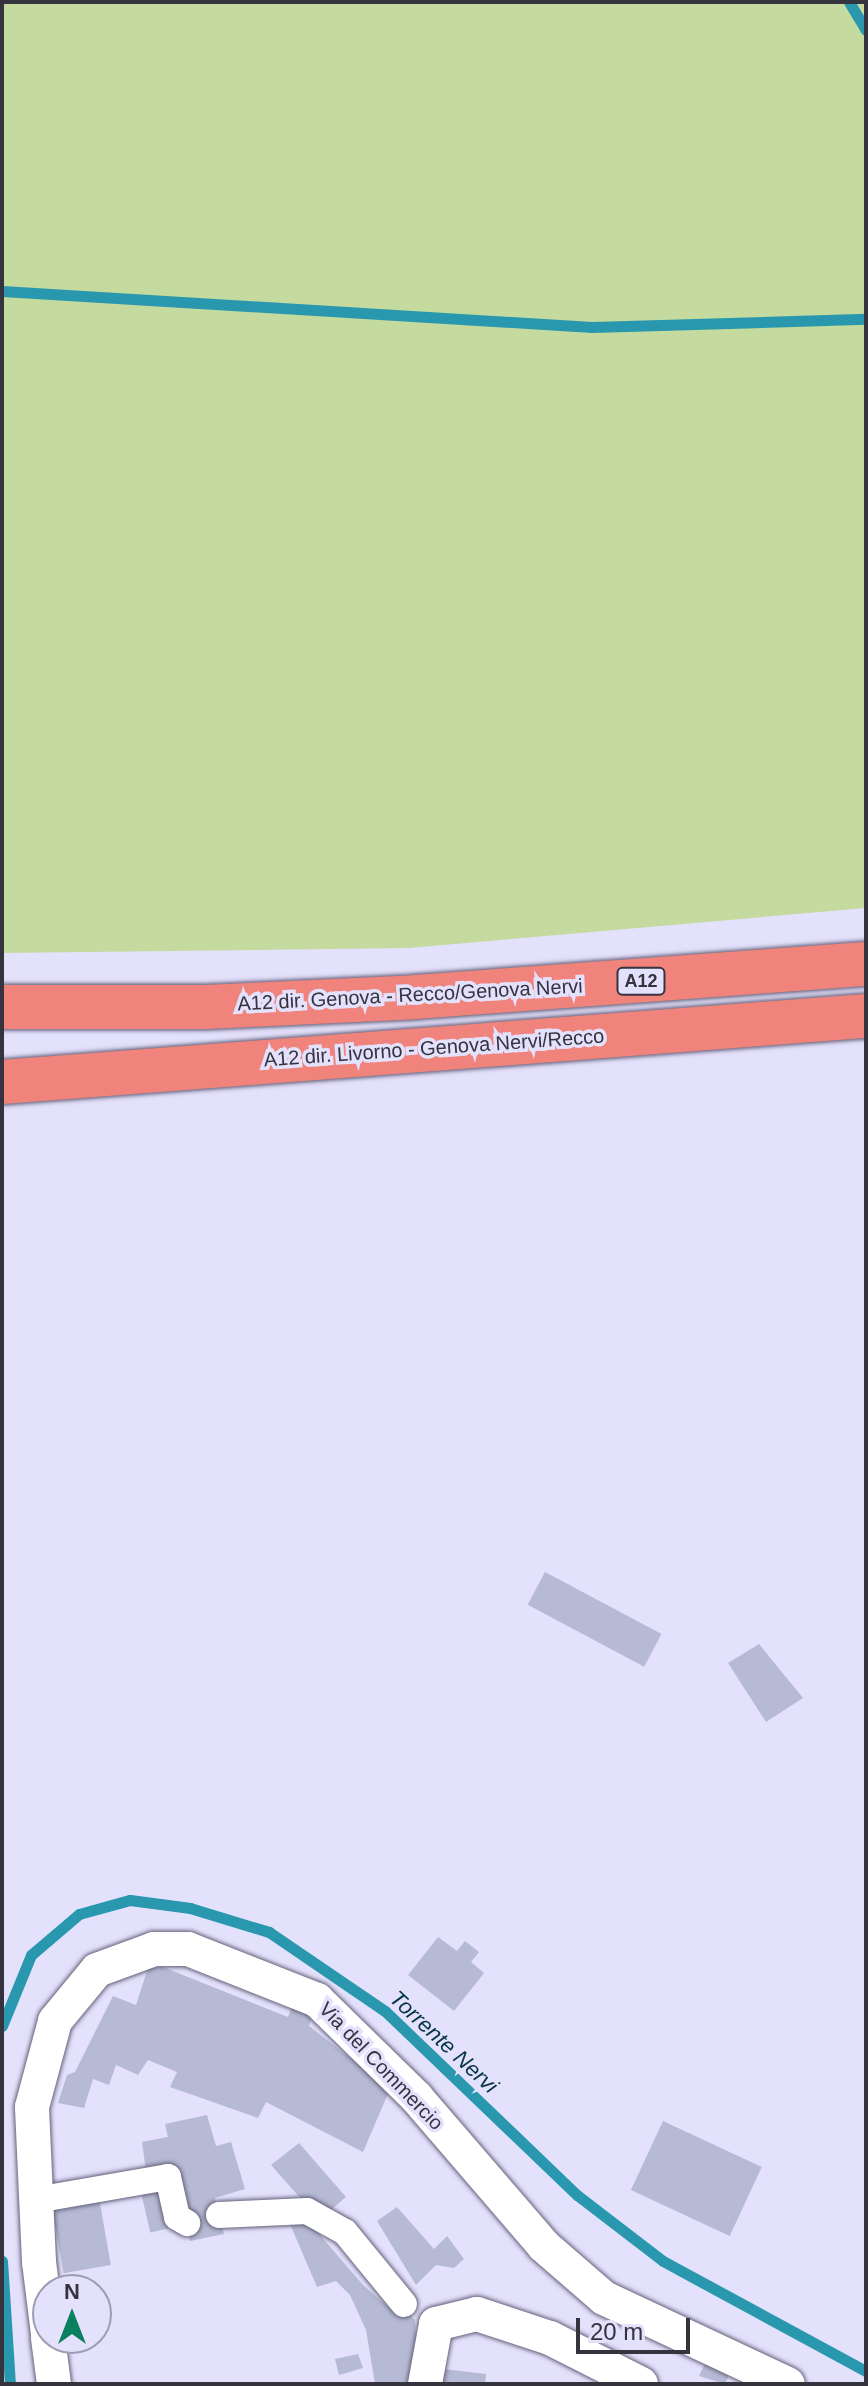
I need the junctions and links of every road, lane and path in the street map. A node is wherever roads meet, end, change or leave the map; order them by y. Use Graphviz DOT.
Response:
graph roads {
  1 [pos="866,964"];
  2 [pos="2,1007"];
  3 [pos="866,1016"];
  4 [pos="2,1082"];
  5 [pos="36,2200"];
  6 [pos="219,2215"];
  7 [pos="187,2223"];
  8 [pos="43,2274"];
  9 [pos="404,2304"];
  10 [pos="50,2354"];
  11 [pos="54,2384"];
  12 [pos="425,2384"];
  13 [pos="641,2384"];
  14 [pos="788,2384"];
  1 -- 2 [label="highway, A12 dir. Genova - Recco/Genova Nervi / A12"];
  3 -- 4 [label="highway, A12 dir. Livorno - Genova Nervi/Recco"];
  5 -- 7 [label="street"];
  5 -- 8 [label="street, Via del Commercio"];
  5 -- 14 [label="street, Via del Commercio"];
  6 -- 9 [label="street"];
  10 -- 11 [label="street, Via del Commercio"];
  12 -- 13 [label="street"];
}
